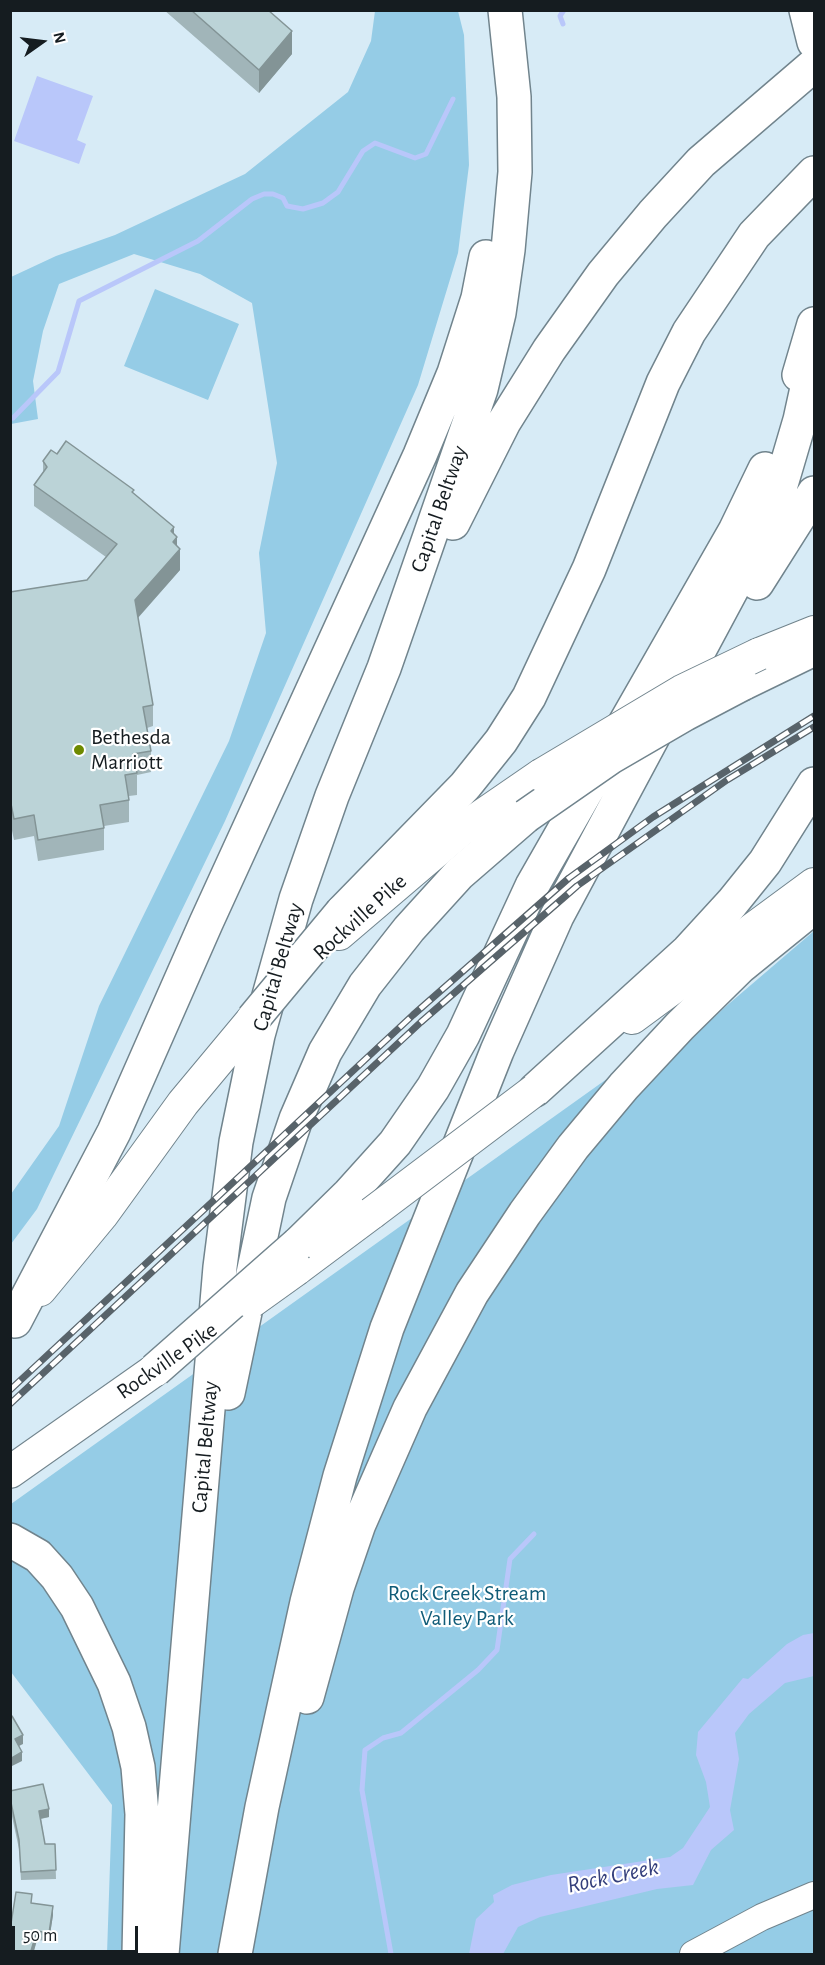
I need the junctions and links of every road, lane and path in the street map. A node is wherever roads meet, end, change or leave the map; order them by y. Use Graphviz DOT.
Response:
graph roads {
  1 [pos="487,10"];
  2 [pos="505,10"];
  3 [pos="806,10"];
  4 [pos="814,42"];
  5 [pos="814,65"];
  6 [pos="814,173"];
  7 [pos="814,324"];
  8 [pos="814,357"];
  9 [pos="814,493"];
  10 [pos="814,632"];
  11 [pos="814,649"];
  12 [pos="384,668"];
  13 [pos="814,784"];
  14 [pos="625,790"];
  15 [pos="814,884"];
  16 [pos="814,907"];
  17 [pos="339,925"];
  18 [pos="252,1019"];
  19 [pos="535,1090"];
  20 [pos="297,1256"];
  21 [pos="13,1323"];
  22 [pos="155,1370"];
  23 [pos="10,1472"];
  24 [pos="10,1540"];
  25 [pos="197,1547"];
  26 [pos="814,1895"];
  27 [pos="139,1954"];
  28 [pos="162,1954"];
  29 [pos="235,1954"];
  30 [pos="241,1954"];
  31 [pos="693,1954"];
  1 -- 21 [label="highway"];
  2 -- 12 [label="highway, Capital Beltway"];
  3 -- 4 [label="highway"];
  5 -- 12 [label="highway"];
  6 -- 17 [label="highway"];
  7 -- 20 [label="highway"];
  8 -- 14 [label="highway"];
  9 -- 14 [label="highway"];
  10 -- 17 [label="main road, Rockville Pike, bridge"];
  11 -- 25 [label="highway, bridge"];
  12 -- 25 [label="highway, Capital Beltway"];
  13 -- 19 [label="highway"];
  14 -- 29 [label="highway"];
  15 -- 19 [label="main road"];
  16 -- 30 [label="highway"];
  17 -- 18 [label="highway, bridge"];
  18 -- 21 [label="main road"];
  19 -- 20 [label="main road, bridge"];
  20 -- 22 [label="highway, bridge"];
  22 -- 23 [label="main road, Rockville Pike"];
  24 -- 27 [label="highway"];
  25 -- 28 [label="highway, Capital Beltway"];
  26 -- 31 [label="street"];
}
